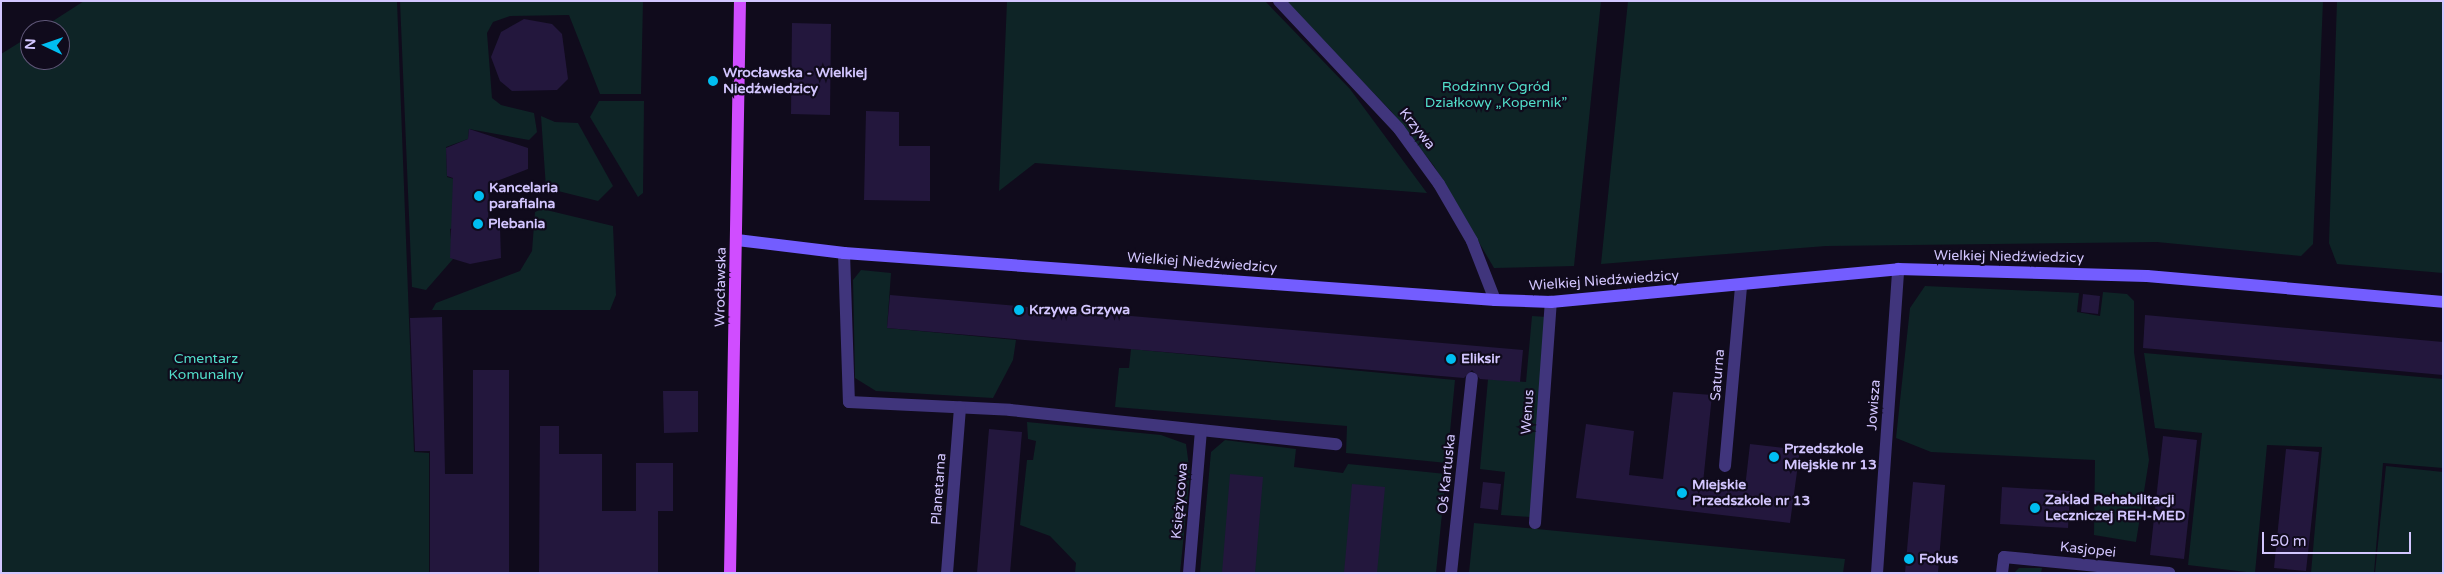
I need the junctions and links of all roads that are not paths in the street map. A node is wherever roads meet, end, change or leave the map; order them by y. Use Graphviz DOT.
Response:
graph roads {
  1 [pos="740,1"];
  2 [pos="1279,1"];
  3 [pos="737,240"];
  4 [pos="844,252"];
  5 [pos="1898,269"];
  6 [pos="1741,287"];
  7 [pos="1495,300"];
  8 [pos="1551,302"];
  9 [pos="2443,302"];
  10 [pos="1472,378"];
  11 [pos="960,408"];
  12 [pos="1201,431"];
  13 [pos="1336,444"];
  14 [pos="1725,466"];
  15 [pos="1535,523"];
  16 [pos="730,573"];
  17 [pos="947,573"];
  18 [pos="1189,573"];
  19 [pos="1451,573"];
  20 [pos="1877,573"];
  21 [pos="2002,573"];
  22 [pos="2168,573"];
  1 -- 3 [label="main road, Wrocławska"];
  2 -- 7 [label="street, Krzywa"];
  3 -- 4 [label="street, Wielkiej Niedźwiedzicy"];
  3 -- 16 [label="main road, Wrocławska"];
  4 -- 7 [label="street, Wielkiej Niedźwiedzicy"];
  4 -- 11 [label="street"];
  5 -- 6 [label="street, Wielkiej Niedźwiedzicy"];
  5 -- 9 [label="street, Wielkiej Niedźwiedzicy"];
  5 -- 20 [label="street, Jowisza"];
  6 -- 8 [label="street, Wielkiej Niedźwiedzicy"];
  6 -- 14 [label="street, Saturna"];
  7 -- 8 [label="street, Wielkiej Niedźwiedzicy"];
  8 -- 15 [label="street, Wenus"];
  10 -- 19 [label="street, Oś Kartuska"];
  11 -- 12 [label="street"];
  11 -- 17 [label="street, Planetarna"];
  12 -- 13 [label="street"];
  12 -- 18 [label="street, Księżycowa"];
  21 -- 22 [label="street, Kasjopei"];
}
